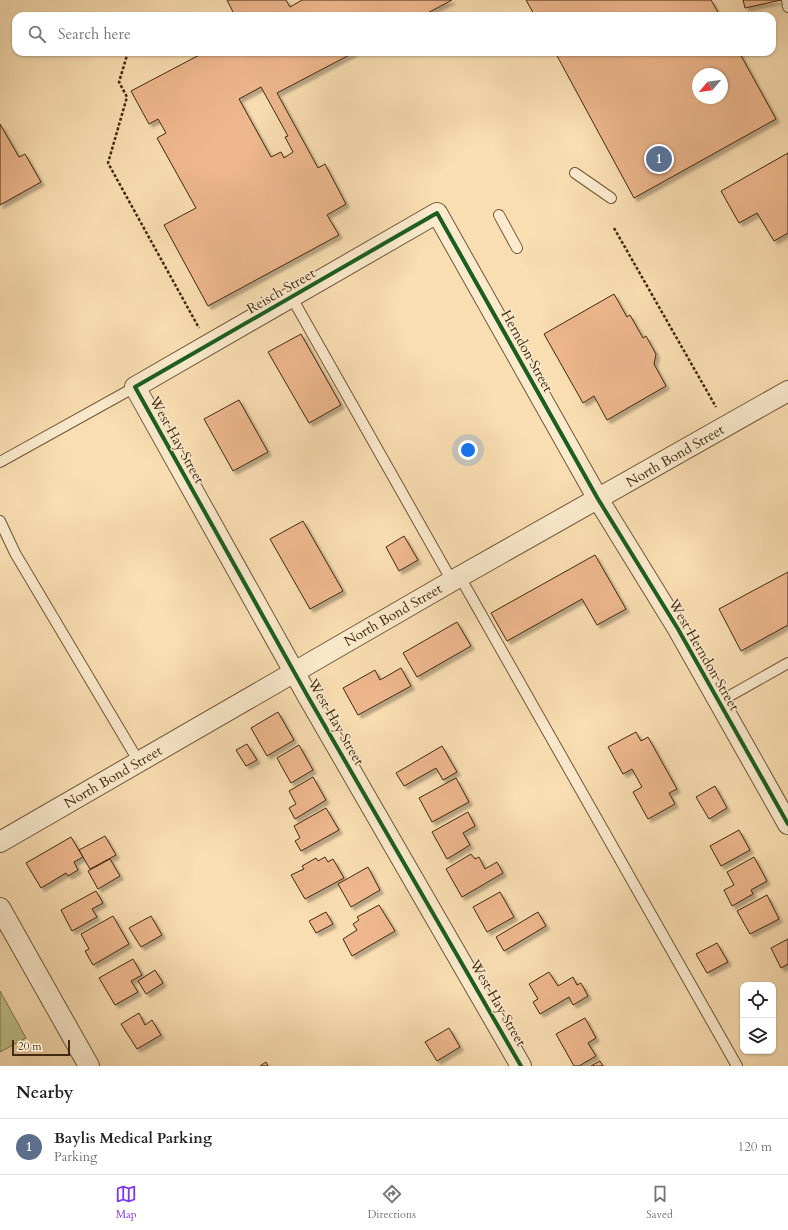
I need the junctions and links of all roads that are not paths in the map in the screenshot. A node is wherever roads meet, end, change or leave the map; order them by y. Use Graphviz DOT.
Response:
graph roads {
  1 [pos="787,0"];
  2 [pos="788,6"];
  3 [pos="575,173"];
  4 [pos="611,198"];
  5 [pos="437,213"];
  6 [pos="499,215"];
  7 [pos="517,248"];
  8 [pos="292,298"];
  9 [pos="136,387"];
  10 [pos="788,391"];
  11 [pos="0,462"];
  12 [pos="598,499"];
  13 [pos="0,521"];
  14 [pos="456,579"];
  15 [pos="788,663"];
  16 [pos="295,672"];
  17 [pos="719,702"];
  18 [pos="139,762"];
  19 [pos="788,824"];
  20 [pos="0,842"];
  21 [pos="0,908"];
  22 [pos="89,1066"];
  23 [pos="521,1066"];
  24 [pos="737,1066"];
  1 -- 2 [label="lane"];
  3 -- 4 [label="lane"];
  5 -- 8 [label="street, Reisch Street"];
  5 -- 12 [label="street, Herndon Street"];
  6 -- 7 [label="lane"];
  8 -- 9 [label="street, Reisch Street"];
  8 -- 14 [label="lane"];
  9 -- 11 [label="lane"];
  9 -- 16 [label="street, West Hay Street"];
  10 -- 12 [label="street, North Bond Street"];
  12 -- 14 [label="street, North Bond Street"];
  12 -- 17 [label="street, West Herndon Street"];
  13 -- 18 [label="lane"];
  14 -- 16 [label="street, North Bond Street"];
  14 -- 24 [label="lane"];
  15 -- 17 [label="lane"];
  16 -- 18 [label="street, North Bond Street"];
  16 -- 23 [label="street, West Hay Street"];
  17 -- 19 [label="street, West Herndon Street"];
  18 -- 20 [label="street, North Bond Street"];
  21 -- 22 [label="street"];
}
